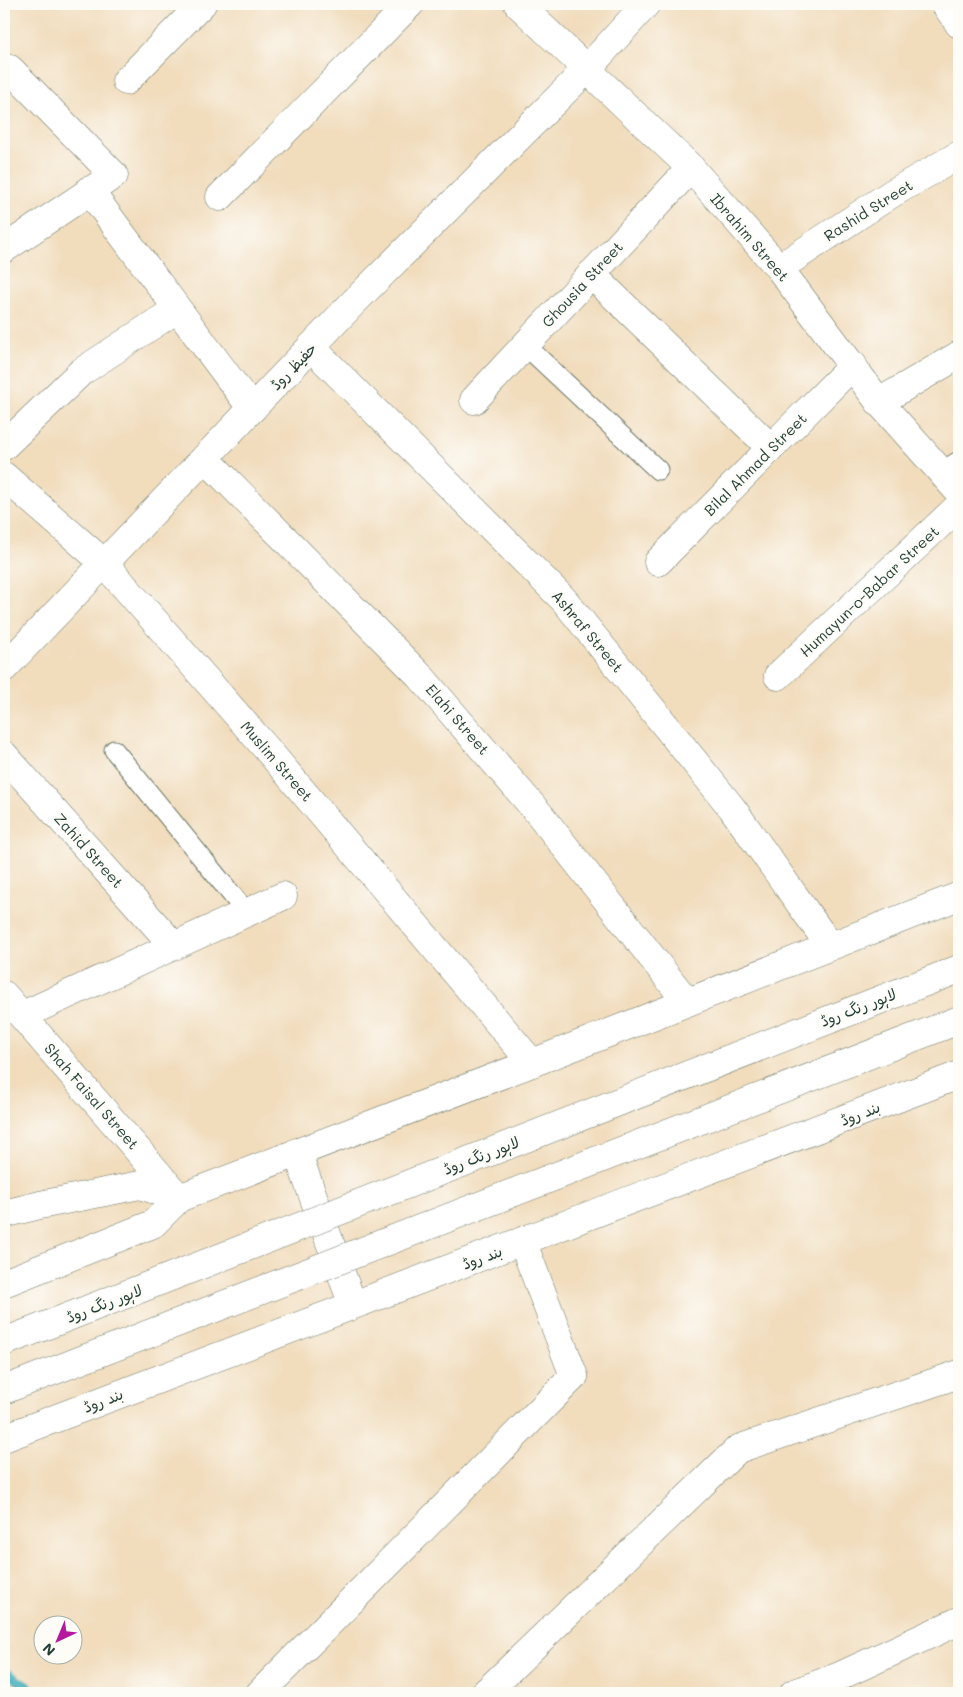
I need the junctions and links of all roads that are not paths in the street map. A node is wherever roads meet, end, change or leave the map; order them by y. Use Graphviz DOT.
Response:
graph roads {
  1 [pos="202,4"];
  2 [pos="410,4"];
  3 [pos="518,4"];
  4 [pos="646,4"];
  5 [pos="944,4"];
  6 [pos="959,24"];
  7 [pos="588,68"];
  8 [pos="10,69"];
  9 [pos="126,81"];
  10 [pos="959,155"];
  11 [pos="691,168"];
  12 [pos="89,190"];
  13 [pos="220,197"];
  14 [pos="4,249"];
  15 [pos="779,268"];
  16 [pos="591,274"];
  17 [pos="178,309"];
  18 [pos="525,345"];
  19 [pos="312,347"];
  20 [pos="959,355"];
  21 [pos="853,365"];
  22 [pos="474,400"];
  23 [pos="879,402"];
  24 [pos="252,408"];
  25 [pos="4,446"];
  26 [pos="771,448"];
  27 [pos="205,458"];
  28 [pos="951,466"];
  29 [pos="658,470"];
  30 [pos="4,476"];
  31 [pos="959,492"];
  32 [pos="959,506"];
  33 [pos="658,562"];
  34 [pos="104,563"];
  35 [pos="4,668"];
  36 [pos="778,676"];
  37 [pos="114,750"];
  38 [pos="4,755"];
  39 [pos="283,896"];
  40 [pos="959,896"];
  41 [pos="246,912"];
  42 [pos="174,946"];
  43 [pos="830,946"];
  44 [pos="959,969"];
  45 [pos="4,995"];
  46 [pos="687,1002"];
  47 [pos="23,1015"];
  48 [pos="959,1020"];
  49 [pos="532,1064"];
  50 [pos="959,1075"];
  51 [pos="297,1152"];
  52 [pos="179,1198"];
  53 [pos="4,1214"];
  54 [pos="523,1242"];
  55 [pos="4,1283"];
  56 [pos="352,1304"];
  57 [pos="4,1342"];
  58 [pos="959,1374"];
  59 [pos="4,1390"];
  60 [pos="4,1438"];
  61 [pos="959,1620"];
  62 [pos="850,1684"];
  63 [pos="260,1693"];
  64 [pos="484,1693"];
  65 [pos="794,1693"];
  1 -- 9 [label="main road"];
  2 -- 13 [label="main road"];
  3 -- 7 [label="main road, Ibrahim Street"];
  4 -- 7 [label="main road, حفیظ روڈ"];
  5 -- 6 [label="main road"];
  7 -- 11 [label="main road, Ibrahim Street"];
  7 -- 19 [label="main road, حفیظ روڈ"];
  8 -- 12 [label="main road"];
  10 -- 15 [label="main road, Rashid Street"];
  11 -- 15 [label="main road, Ibrahim Street"];
  11 -- 16 [label="main road, Ghousia Street"];
  12 -- 14 [label="main road"];
  12 -- 17 [label="main road"];
  15 -- 21 [label="main road, Ibrahim Street"];
  16 -- 18 [label="main road, Ghousia Street"];
  16 -- 26 [label="main road"];
  17 -- 24 [label="main road"];
  17 -- 25 [label="main road"];
  18 -- 22 [label="main road, Ghousia Street"];
  18 -- 29 [label="lane"];
  19 -- 24 [label="main road, حفیظ روڈ"];
  19 -- 43 [label="main road, Ashraf Street"];
  20 -- 23 [label="main road"];
  21 -- 23 [label="main road, Ibrahim Street"];
  21 -- 26 [label="main road, Bilal Ahmad Street"];
  23 -- 28 [label="main road, Ibrahim Street"];
  24 -- 27 [label="main road, حفیظ روڈ"];
  26 -- 33 [label="main road, Bilal Ahmad Street"];
  27 -- 34 [label="main road, حفیظ روڈ"];
  27 -- 46 [label="main road, Elahi Street"];
  28 -- 31 [label="main road, Ibrahim Street"];
  30 -- 34 [label="main road, Muslim Street"];
  32 -- 36 [label="main road, Humayun-o-Babar Street"];
  34 -- 35 [label="main road, حفیظ روڈ"];
  34 -- 49 [label="main road, Muslim Street"];
  37 -- 41 [label="lane"];
  38 -- 42 [label="main road, Zahid Street"];
  39 -- 41 [label="main road"];
  40 -- 43 [label="main road"];
  41 -- 42 [label="main road"];
  42 -- 47 [label="main road"];
  43 -- 46 [label="main road"];
  44 -- 57 [label="main road, لاہور رنگ روڈ, bridge"];
  45 -- 47 [label="main road, Shah Faisal Street"];
  46 -- 49 [label="main road"];
  47 -- 52 [label="main road, Shah Faisal Street"];
  48 -- 59 [label="main road, bridge"];
  49 -- 51 [label="main road"];
  50 -- 54 [label="main road, بند روڈ"];
  51 -- 52 [label="main road"];
  51 -- 56 [label="main road"];
  52 -- 53 [label="main road"];
  52 -- 55 [label="main road"];
  54 -- 56 [label="main road, بند روڈ"];
  54 -- 63 [label="main road"];
  56 -- 60 [label="main road, بند روڈ"];
  58 -- 64 [label="main road"];
  61 -- 62 [label="main road"];
  62 -- 65 [label="main road"];
}
